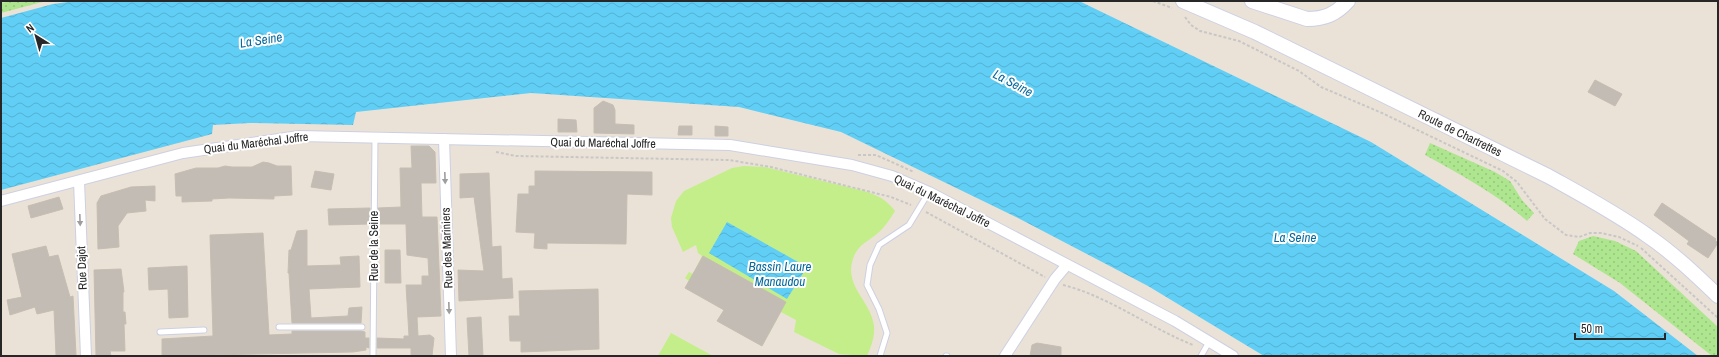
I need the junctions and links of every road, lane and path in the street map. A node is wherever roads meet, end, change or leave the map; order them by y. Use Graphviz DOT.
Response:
graph roads {
  1 [pos="1153,1"];
  2 [pos="1252,1"];
  3 [pos="1348,1"];
  4 [pos="1182,8"];
  5 [pos="374,137"];
  6 [pos="444,139"];
  7 [pos="485,140"];
  8 [pos="79,181"];
  9 [pos="929,192"];
  10 [pos="1,201"];
  11 [pos="918,208"];
  12 [pos="1066,266"];
  13 [pos="1055,279"];
  14 [pos="1718,296"];
  15 [pos="1718,318"];
  16 [pos="279,327"];
  17 [pos="362,327"];
  18 [pos="204,330"];
  19 [pos="160,332"];
  20 [pos="1207,346"];
  21 [pos="86,356"];
  22 [pos="373,356"];
  23 [pos="451,356"];
  24 [pos="880,356"];
  25 [pos="1005,356"];
  26 [pos="1201,356"];
  27 [pos="1233,356"];
  1 -- 4 [label="path"];
  2 -- 3 [label="main road"];
  4 -- 14 [label="main road, Route de Chartrettes"];
  4 -- 15 [label="path"];
  5 -- 6 [label="street, Quai du Maréchal Joffre"];
  5 -- 8 [label="street, Quai du Maréchal Joffre"];
  5 -- 22 [label="lane, Rue de la Seine"];
  6 -- 7 [label="street, Quai du Maréchal Joffre"];
  6 -- 23 [label="street, Rue des Mariniers, one-way"];
  7 -- 9 [label="street, Quai du Maréchal Joffre"];
  7 -- 11 [label="path"];
  8 -- 10 [label="street, Quai du Maréchal Joffre"];
  8 -- 21 [label="street, Rue Dajot, one-way"];
  9 -- 11 [label="lane"];
  9 -- 12 [label="street, Quai du Maréchal Joffre"];
  11 -- 13 [label="path"];
  11 -- 24 [label="lane"];
  12 -- 13 [label="street"];
  12 -- 20 [label="street, Quai du Maréchal Joffre"];
  13 -- 20 [label="path"];
  13 -- 25 [label="street"];
  16 -- 17 [label="lane"];
  18 -- 19 [label="lane"];
  20 -- 26 [label="lane"];
  20 -- 27 [label="street, Quai du Maréchal Joffre"];
}
